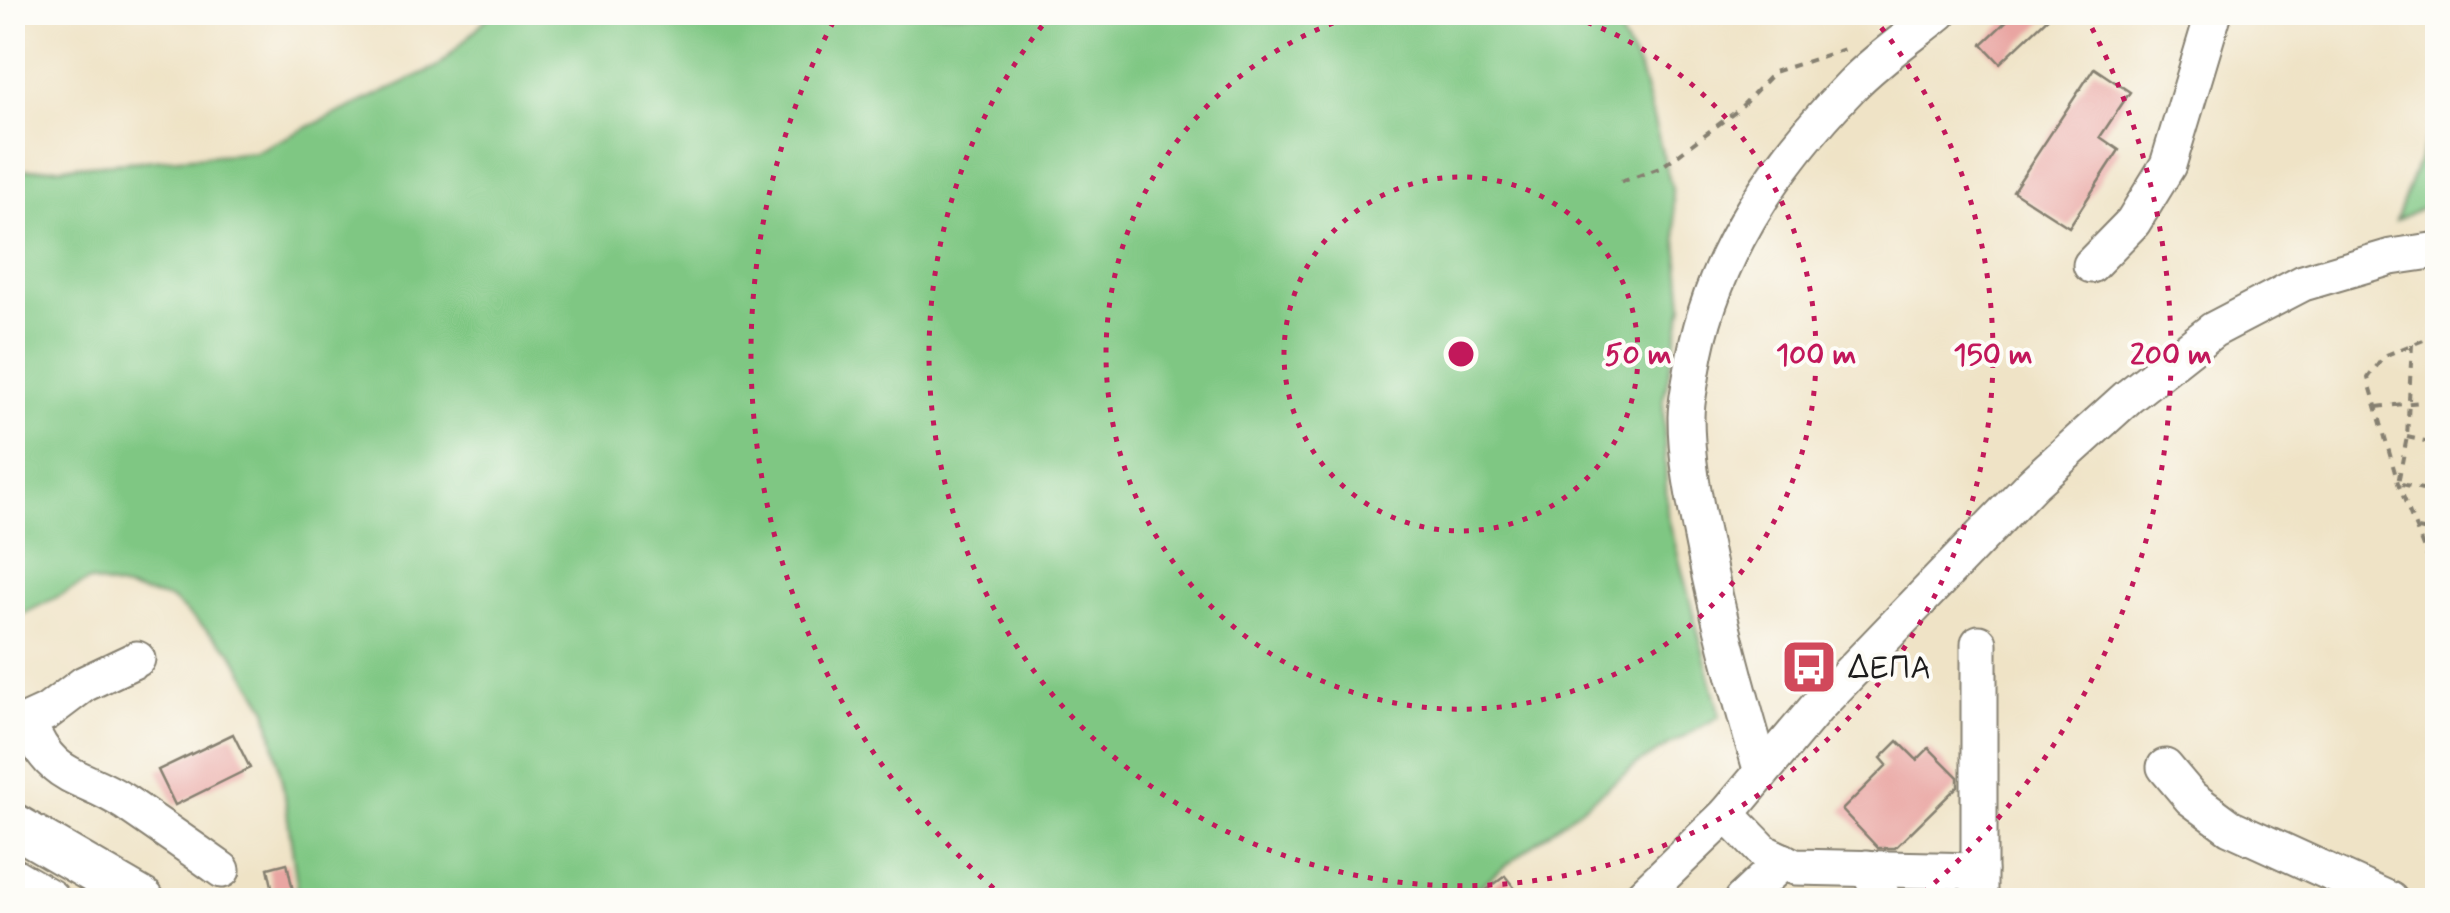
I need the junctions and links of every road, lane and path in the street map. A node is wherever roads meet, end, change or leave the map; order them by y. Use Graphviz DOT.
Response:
graph roads {
  1 [pos="1940,12"];
  2 [pos="2214,12"];
  3 [pos="1850,47"];
  4 [pos="1620,182"];
  5 [pos="2438,250"];
  6 [pos="2091,265"];
  7 [pos="2438,334"];
  8 [pos="2412,344"];
  9 [pos="2438,400"];
  10 [pos="2409,401"];
  11 [pos="2376,407"];
  12 [pos="2407,437"];
  13 [pos="2438,444"];
  14 [pos="2398,483"];
  15 [pos="2438,493"];
  16 [pos="2415,528"];
  17 [pos="2438,534"];
  18 [pos="2437,581"];
  19 [pos="1980,643"];
  20 [pos="138,660"];
  21 [pos="20,725"];
  22 [pos="2166,766"];
  23 [pos="1762,772"];
  24 [pos="1727,814"];
  25 [pos="12,824"];
  26 [pos="1783,861"];
  27 [pos="1867,868"];
  28 [pos="222,870"];
  29 [pos="12,879"];
  30 [pos="1979,886"];
  31 [pos="48,900"];
  32 [pos="143,900"];
  33 [pos="1638,900"];
  34 [pos="1742,900"];
  35 [pos="1884,900"];
  36 [pos="2390,900"];
  1 -- 23 [label="street"];
  2 -- 6 [label="street"];
  3 -- 4 [label="path"];
  5 -- 23 [label="street"];
  7 -- 8 [label="path"];
  8 -- 10 [label="path"];
  8 -- 11 [label="path"];
  9 -- 10 [label="path"];
  10 -- 11 [label="path"];
  10 -- 12 [label="path"];
  11 -- 14 [label="path"];
  12 -- 13 [label="path"];
  12 -- 14 [label="path"];
  14 -- 15 [label="path"];
  14 -- 16 [label="path"];
  16 -- 17 [label="path"];
  16 -- 18 [label="path"];
  19 -- 30 [label="street"];
  20 -- 21 [label="street"];
  21 -- 28 [label="street"];
  22 -- 36 [label="street"];
  23 -- 24 [label="street"];
  24 -- 26 [label="street"];
  24 -- 33 [label="street"];
  25 -- 32 [label="main road"];
  26 -- 27 [label="street"];
  26 -- 34 [label="street"];
  27 -- 30 [label="street"];
  27 -- 35 [label="street"];
  29 -- 31 [label="main road"];
}
